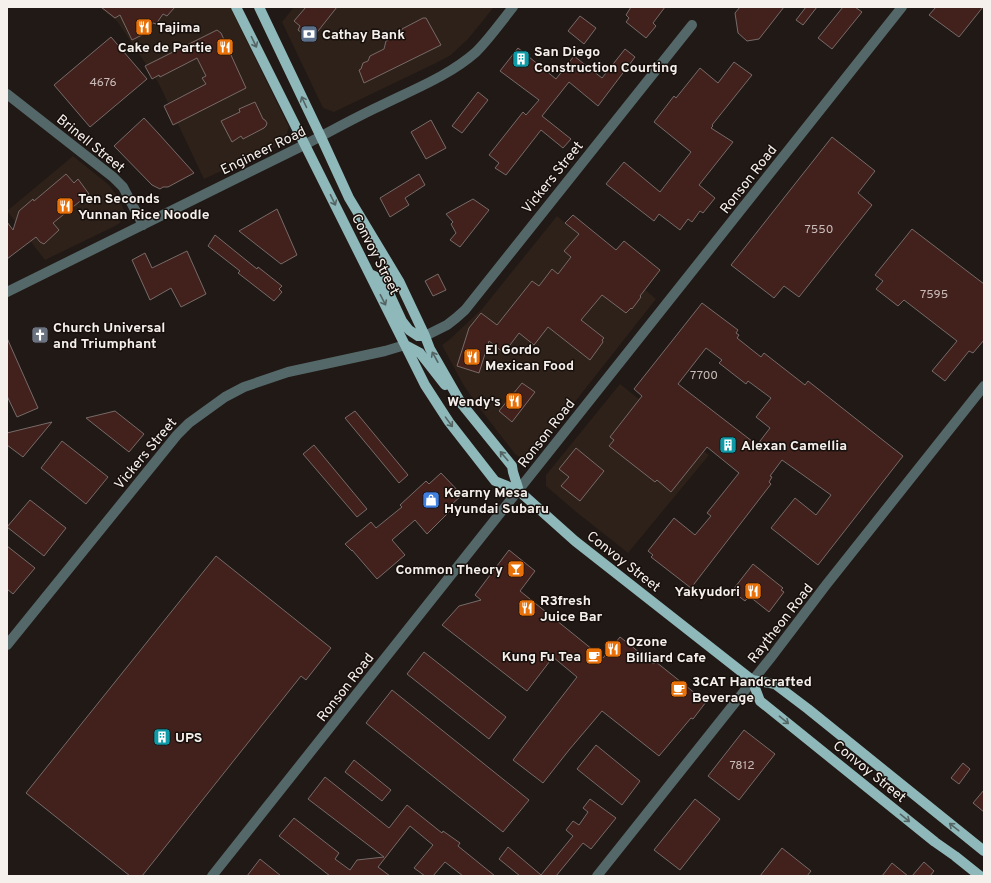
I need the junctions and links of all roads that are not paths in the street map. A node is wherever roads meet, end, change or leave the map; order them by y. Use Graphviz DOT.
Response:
graph roads {
  1 [pos="236,7"];
  2 [pos="259,7"];
  3 [pos="513,7"];
  4 [pos="902,7"];
  5 [pos="692,25"];
  6 [pos="7,94"];
  7 [pos="321,137"];
  8 [pos="304,145"];
  9 [pos="143,225"];
  10 [pos="370,274"];
  11 [pos="7,292"];
  12 [pos="425,336"];
  13 [pos="405,345"];
  14 [pos="984,386"];
  15 [pos="461,403"];
  16 [pos="519,491"];
  17 [pos="7,645"];
  18 [pos="752,680"];
  19 [pos="984,852"];
  20 [pos="212,876"];
  21 [pos="597,876"];
  22 [pos="980,876"];
  1 -- 8 [label="main road, Convoy Street, one-way"];
  7 -- 2 [label="main road, Convoy Street, one-way"];
  3 -- 7 [label="street, Engineer Road"];
  4 -- 16 [label="street, Ronson Road"];
  5 -- 12 [label="street, Vickers Street"];
  6 -- 9 [label="street, Brinell Street"];
  7 -- 8 [label="street, Engineer Road"];
  7 -- 12 [label="main road, Convoy Street"];
  8 -- 9 [label="street, Engineer Road"];
  8 -- 10 [label="main road, Convoy Street, one-way"];
  9 -- 11 [label="street, Engineer Road"];
  10 -- 12 [label="main road"];
  10 -- 13 [label="main road, Convoy Street, one-way"];
  15 -- 12 [label="main road, Convoy Street, one-way"];
  13 -- 15 [label="main road"];
  13 -- 16 [label="main road, Convoy Street, one-way"];
  13 -- 17 [label="street, Vickers Street"];
  14 -- 18 [label="street, Raytheon Road"];
  16 -- 15 [label="main road, Convoy Street, one-way"];
  16 -- 18 [label="main road, Convoy Street"];
  16 -- 20 [label="street, Ronson Road"];
  19 -- 18 [label="main road, Convoy Street, one-way"];
  18 -- 21 [label="street, Raytheon Road"];
  18 -- 22 [label="main road, Convoy Street, one-way"];
}
